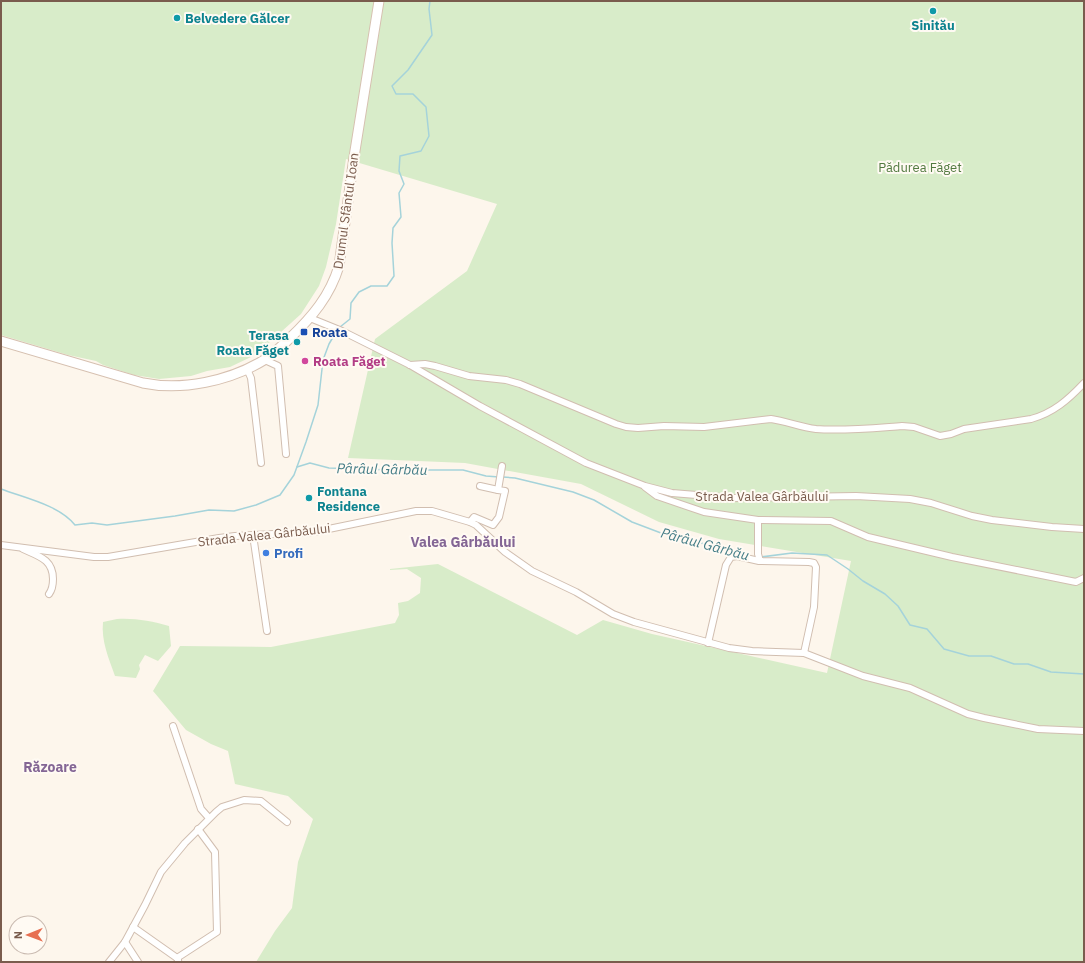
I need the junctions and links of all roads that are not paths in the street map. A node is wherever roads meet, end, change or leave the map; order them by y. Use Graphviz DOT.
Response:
graph roads {
  1 [pos="379,1"];
  2 [pos="310,318"];
  3 [pos="1,341"];
  4 [pos="265,360"];
  5 [pos="410,365"];
  6 [pos="247,369"];
  7 [pos="1084,383"];
  8 [pos="286,454"];
  9 [pos="261,463"];
  10 [pos="502,466"];
  11 [pos="480,486"];
  12 [pos="644,486"];
  13 [pos="498,490"];
  14 [pos="758,520"];
  15 [pos="470,522"];
  16 [pos="1084,529"];
  17 [pos="253,535"];
  18 [pos="1,545"];
  19 [pos="18,547"];
  20 [pos="758,558"];
  21 [pos="1084,578"];
  22 [pos="49,594"];
  23 [pos="267,631"];
  24 [pos="708,642"];
  25 [pos="804,653"];
  26 [pos="173,726"];
  27 [pos="1084,731"];
  28 [pos="210,818"];
  29 [pos="287,822"];
  30 [pos="198,828"];
  31 [pos="133,928"];
  32 [pos="125,942"];
  33 [pos="178,960"];
  34 [pos="109,962"];
  35 [pos="138,962"];
  1 -- 2 [label="main road, Drumul Sfântul Ioan"];
  2 -- 4 [label="main road, Drumul Sfântul Ioan"];
  2 -- 5 [label="street, Strada Valea Gârbăului"];
  3 -- 6 [label="main road, Drumul Sfântul Ioan"];
  4 -- 6 [label="main road, Drumul Sfântul Ioan"];
  4 -- 8 [label="street"];
  5 -- 7 [label="street"];
  5 -- 12 [label="street, Strada Valea Gârbăului"];
  6 -- 9 [label="street"];
  10 -- 13 [label="street"];
  11 -- 13 [label="street"];
  12 -- 14 [label="street"];
  12 -- 16 [label="street, Strada Valea Gârbăului"];
  13 -- 15 [label="street"];
  14 -- 20 [label="street"];
  14 -- 21 [label="street"];
  15 -- 17 [label="street, Strada Valea Gârbăului"];
  15 -- 24 [label="street"];
  17 -- 19 [label="street, Strada Valea Gârbăului"];
  17 -- 23 [label="street"];
  18 -- 19 [label="street, Strada Valea Gârbăului"];
  19 -- 22 [label="street, Strada Valea Gârbăului"];
  20 -- 24 [label="street"];
  20 -- 25 [label="street"];
  24 -- 25 [label="street"];
  25 -- 27 [label="street"];
  26 -- 28 [label="street"];
  28 -- 29 [label="street"];
  28 -- 30 [label="street"];
  30 -- 31 [label="street"];
  30 -- 33 [label="street"];
  31 -- 32 [label="street"];
  31 -- 33 [label="street"];
  32 -- 34 [label="street"];
  32 -- 35 [label="street"];
}
